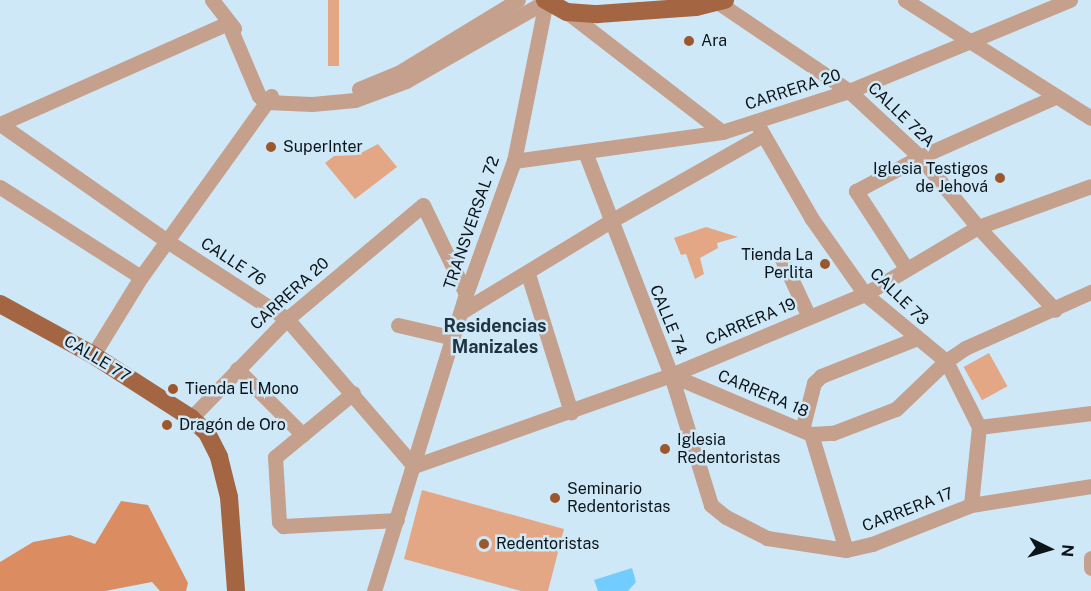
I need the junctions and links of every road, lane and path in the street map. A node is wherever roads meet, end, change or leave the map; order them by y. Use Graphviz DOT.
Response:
graph roads {
  1 [pos="212,0"];
  2 [pos="518,0"];
  3 [pos="546,0"];
  4 [pos="907,0"];
  5 [pos="1070,0"];
  6 [pos="722,1"];
  7 [pos="567,12"];
  8 [pos="228,23"];
  9 [pos="967,41"];
  10 [pos="849,91"];
  11 [pos="1055,97"];
  12 [pos="269,98"];
  13 [pos="1091,118"];
  14 [pos="0,124"];
  15 [pos="760,128"];
  16 [pos="722,132"];
  17 [pos="585,152"];
  18 [pos="920,157"];
  19 [pos="513,161"];
  20 [pos="1091,186"];
  21 [pos="0,187"];
  22 [pos="609,222"];
  23 [pos="978,227"];
  24 [pos="166,241"];
  25 [pos="782,259"];
  26 [pos="906,268"];
  27 [pos="528,274"];
  28 [pos="141,277"];
  29 [pos="1091,292"];
  30 [pos="466,294"];
  31 [pos="865,294"];
  32 [pos="0,304"];
  33 [pos="1055,310"];
  34 [pos="461,312"];
  35 [pos="809,317"];
  36 [pos="287,319"];
  37 [pos="398,325"];
  38 [pos="454,338"];
  39 [pos="915,339"];
  40 [pos="93,355"];
  41 [pos="946,361"];
  42 [pos="237,369"];
  43 [pos="671,375"];
  44 [pos="353,393"];
  45 [pos="571,411"];
  46 [pos="1091,413"];
  47 [pos="191,418"];
  48 [pos="979,427"];
  49 [pos="807,432"];
  50 [pos="303,435"];
  51 [pos="414,466"];
  52 [pos="1091,486"];
  53 [pos="711,505"];
  54 [pos="971,505"];
  55 [pos="397,520"];
  56 [pos="846,550"];
  57 [pos="236,591"];
  58 [pos="374,591"];
  1 -- 8 [label="street"];
  2 -- 12 [label="street"];
  3 -- 7 [label="main road"];
  3 -- 12 [label="street"];
  3 -- 19 [label="street, TRANSVERSAL 72"];
  4 -- 9 [label="street"];
  5 -- 9 [label="street, CARRERA 20"];
  6 -- 7 [label="main road"];
  6 -- 10 [label="street, CALLE 72A"];
  7 -- 16 [label="street"];
  8 -- 12 [label="street"];
  8 -- 14 [label="street"];
  9 -- 10 [label="street, CARRERA 20"];
  9 -- 11 [label="street"];
  10 -- 15 [label="street, CARRERA 20"];
  10 -- 18 [label="street, CALLE 72A"];
  11 -- 13 [label="street"];
  11 -- 18 [label="street"];
  12 -- 24 [label="street"];
  14 -- 24 [label="street, CALLE 76"];
  15 -- 16 [label="street, CARRERA 20"];
  15 -- 22 [label="street"];
  15 -- 31 [label="street, CALLE 73"];
  16 -- 17 [label="street, CARRERA 20"];
  17 -- 19 [label="street, CARRERA 20"];
  17 -- 22 [label="street, CALLE 74"];
  18 -- 23 [label="street, CALLE 72A"];
  18 -- 26 [label="street"];
  19 -- 30 [label="street, TRANSVERSAL 72"];
  20 -- 23 [label="street, CARRERA 19"];
  21 -- 28 [label="street"];
  22 -- 27 [label="street"];
  22 -- 43 [label="street, CALLE 74"];
  23 -- 26 [label="street, CARRERA 19"];
  23 -- 33 [label="street, CALLE 72A"];
  24 -- 28 [label="street"];
  24 -- 36 [label="street, CALLE 76"];
  25 -- 35 [label="street"];
  26 -- 31 [label="street, CARRERA 19"];
  27 -- 34 [label="street"];
  27 -- 45 [label="street"];
  28 -- 40 [label="street"];
  29 -- 33 [label="street, CARRERA 18"];
  30 -- 34 [label="street, TRANSVERSAL 72"];
  30 -- 36 [label="street, CARRERA 20"];
  31 -- 35 [label="street, CARRERA 19"];
  31 -- 39 [label="street, CALLE 73"];
  32 -- 40 [label="main road, CALLE 77"];
  33 -- 41 [label="street, CARRERA 18"];
  34 -- 38 [label="street, TRANSVERSAL 72"];
  35 -- 43 [label="street, CARRERA 19"];
  36 -- 42 [label="street, CARRERA 20"];
  36 -- 44 [label="street, CALLE 76"];
  37 -- 38 [label="street"];
  38 -- 51 [label="street, TRANSVERSAL 72"];
  39 -- 41 [label="street, CALLE 73"];
  39 -- 49 [label="street"];
  40 -- 47 [label="main road, CALLE 77"];
  41 -- 48 [label="street, CALLE 73"];
  41 -- 49 [label="street, CARRERA 18"];
  42 -- 47 [label="street, CARRERA 20"];
  42 -- 50 [label="street"];
  43 -- 45 [label="street, CARRERA 19"];
  43 -- 49 [label="street, CARRERA 18"];
  43 -- 53 [label="street, CALLE 74"];
  44 -- 50 [label="street"];
  44 -- 51 [label="street, CALLE 76"];
  45 -- 51 [label="street, CARRERA 19"];
  46 -- 48 [label="street"];
  47 -- 57 [label="main road, CALLE 77"];
  48 -- 54 [label="street"];
  49 -- 56 [label="street"];
  50 -- 55 [label="street"];
  51 -- 55 [label="street, TRANSVERSAL 72"];
  52 -- 54 [label="street, CARRERA 17"];
  53 -- 56 [label="street, CARRERA 17"];
  54 -- 56 [label="street, CARRERA 17"];
  55 -- 58 [label="street, TRANSVERSAL 72"];
}
